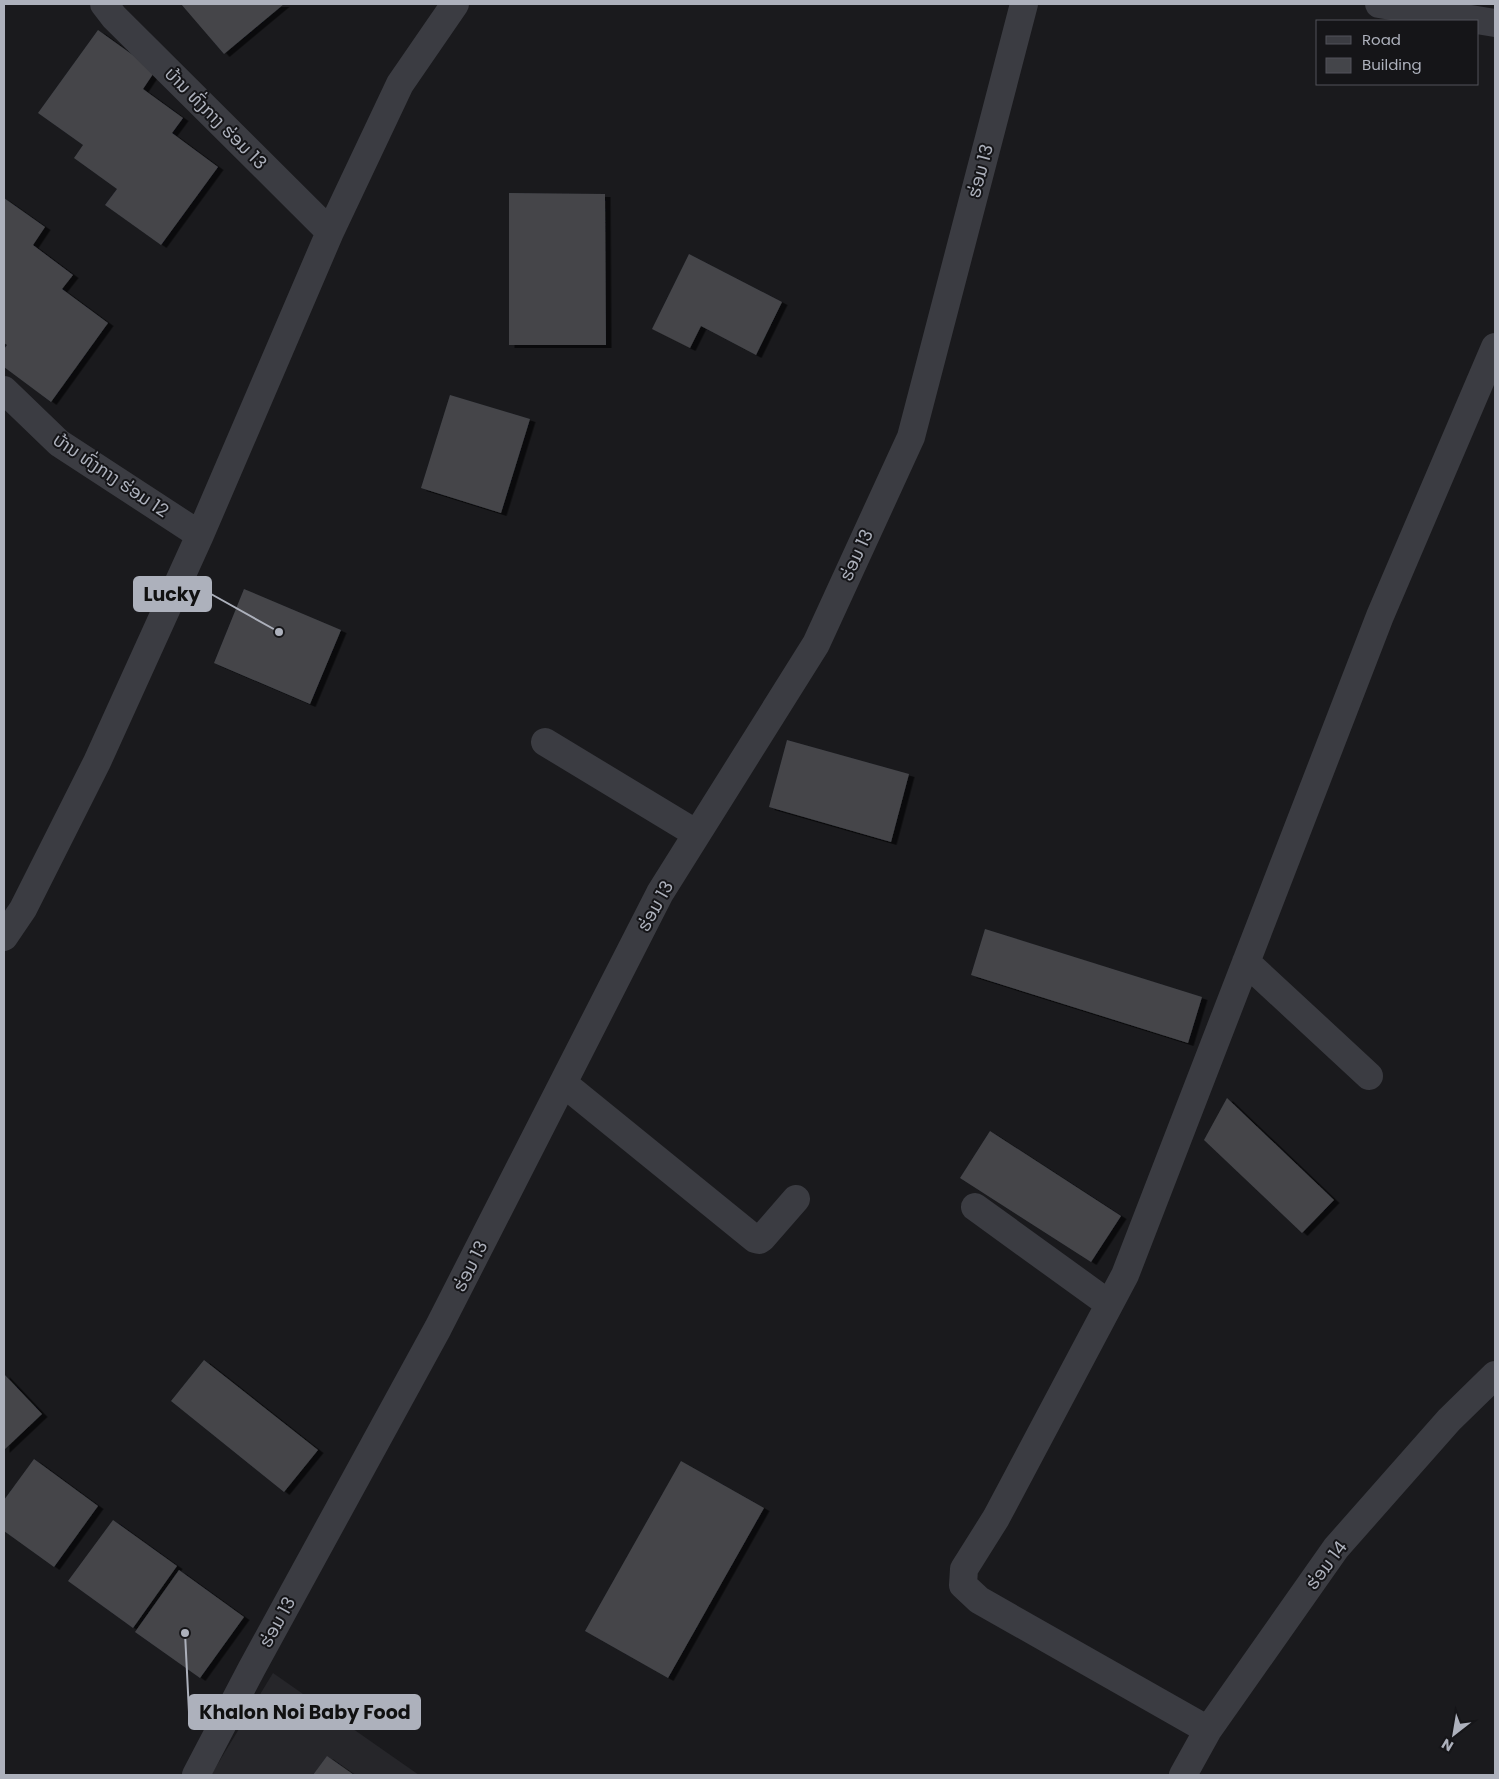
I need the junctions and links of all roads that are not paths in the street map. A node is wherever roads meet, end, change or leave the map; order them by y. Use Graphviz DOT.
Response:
graph roads {
  1 [pos="104,4"];
  2 [pos="455,4"];
  3 [pos="1024,4"];
  4 [pos="1379,4"];
  5 [pos="1472,20"];
  6 [pos="1479,21"];
  7 [pos="1495,24"];
  8 [pos="330,232"];
  9 [pos="1495,347"];
  10 [pos="4,390"];
  11 [pos="200,535"];
  12 [pos="545,742"];
  13 [pos="697,834"];
  14 [pos="4,937"];
  15 [pos="1246,962"];
  16 [pos="1369,1076"];
  17 [pos="563,1083"];
  18 [pos="796,1199"];
  19 [pos="975,1207"];
  20 [pos="1110,1304"];
  21 [pos="1495,1375"];
  22 [pos="1208,1730"];
  23 [pos="196,1775"];
  24 [pos="1183,1775"];
  1 -- 8 [label="street, ບ້ານ ທົ່ງກາງ ຮ່ອມ 13"];
  2 -- 8 [label="street"];
  3 -- 13 [label="street, ຮ່ອມ 13"];
  4 -- 5 [label="street"];
  6 -- 7 [label="street"];
  8 -- 11 [label="street"];
  9 -- 15 [label="street"];
  10 -- 11 [label="street, ບ້ານ ທົ່ງກາງ ຮ່ອມ 12"];
  11 -- 14 [label="street"];
  12 -- 13 [label="street"];
  13 -- 17 [label="street, ຮ່ອມ 13"];
  15 -- 16 [label="street"];
  15 -- 20 [label="street"];
  17 -- 18 [label="street"];
  17 -- 23 [label="street, ຮ່ອມ 13"];
  19 -- 20 [label="street"];
  20 -- 22 [label="street"];
  21 -- 22 [label="street, ຮ່ອມ 14"];
  22 -- 24 [label="street, ຮ່ອມ 14"];
}
